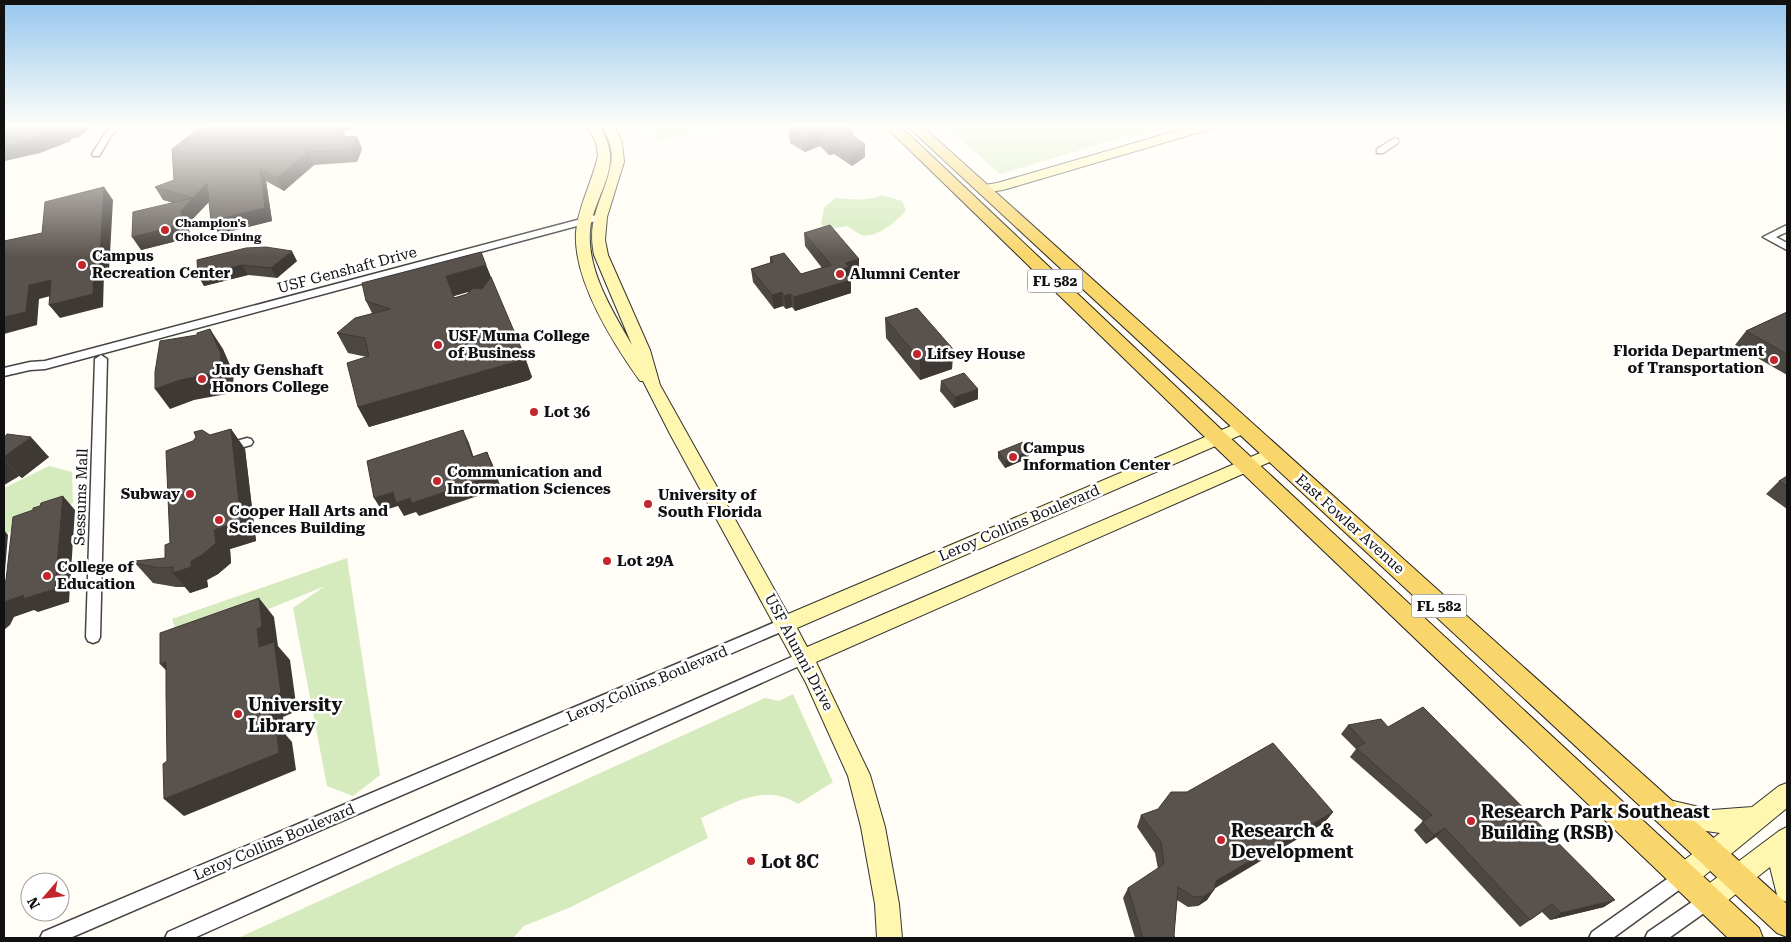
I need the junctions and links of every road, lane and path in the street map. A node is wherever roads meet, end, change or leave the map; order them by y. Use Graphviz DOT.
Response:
graph roads {
  1 [pos="601,169"];
  2 [pos="615,169"];
  3 [pos="937,169"];
  4 [pos="946,169"];
  5 [pos="961,169"];
  6 [pos="1063,169"];
  7 [pos="983,189"];
  8 [pos="966,197"];
  9 [pos="593,216"];
  10 [pos="1787,228"];
  11 [pos="1787,247"];
  12 [pos="1058,258"];
  13 [pos="101,351"];
  14 [pos="4,372"];
  15 [pos="1244,427"];
  16 [pos="1218,438"];
  17 [pos="247,442"];
  18 [pos="224,449"];
  19 [pos="1274,454"];
  20 [pos="1248,466"];
  21 [pos="785,624"];
  22 [pos="93,636"];
  23 [pos="803,658"];
  24 [pos="1787,794"];
  25 [pos="1661,808"];
  26 [pos="1754,818"];
  27 [pos="1787,840"];
  28 [pos="1712,855"];
  29 [pos="1684,876"];
  30 [pos="1737,878"];
  31 [pos="1787,890"];
  32 [pos="1708,900"];
  33 [pos="1787,924"];
  34 [pos="49,938"];
  35 [pos="174,938"];
  36 [pos="890,938"];
  37 [pos="1598,938"];
  38 [pos="1654,938"];
  39 [pos="1749,938"];
  1 -- 9 [label="street, USF Alumni Drive"];
  2 -- 9 [label="street, USF Alumni Drive"];
  3 -- 8 [label="main road, East Fowler Avenue / FL 582"];
  4 -- 7 [label="main road"];
  5 -- 7 [label="main road, East Fowler Avenue / FL 582"];
  6 -- 7 [label="street"];
  7 -- 12 [label="main road, East Fowler Avenue / FL 582"];
  8 -- 12 [label="main road"];
  8 -- 16 [label="main road, East Fowler Avenue / FL 582"];
  9 -- 13 [label="street, USF Genshaft Drive"];
  9 -- 21 [label="street, USF Alumni Drive"];
  10 -- 11 [label="street"];
  12 -- 15 [label="main road, East Fowler Avenue / FL 582"];
  13 -- 14 [label="street, USF Genshaft Drive"];
  13 -- 22 [label="street, Sessums Mall"];
  15 -- 16 [label="street, Leroy Collins Boulevard"];
  15 -- 19 [label="main road, East Fowler Avenue / FL 582"];
  16 -- 20 [label="main road, East Fowler Avenue / FL 582"];
  16 -- 21 [label="street, Leroy Collins Boulevard"];
  17 -- 18 [label="street"];
  19 -- 20 [label="street"];
  19 -- 25 [label="main road, East Fowler Avenue / FL 582"];
  20 -- 23 [label="street"];
  20 -- 29 [label="main road, East Fowler Avenue / FL 582"];
  21 -- 23 [label="street, USF Alumni Drive"];
  21 -- 34 [label="street, Leroy Collins Boulevard"];
  23 -- 35 [label="street"];
  23 -- 36 [label="street, USF Alumni Drive"];
  24 -- 26 [label="street"];
  25 -- 26 [label="street"];
  25 -- 28 [label="main road, East Fowler Avenue / FL 582"];
  26 -- 28 [label="street"];
  27 -- 30 [label="street"];
  27 -- 31 [label="street"];
  28 -- 29 [label="street"];
  28 -- 30 [label="main road, East Fowler Avenue / FL 582"];
  29 -- 32 [label="main road, East Fowler Avenue / FL 582"];
  29 -- 37 [label="street"];
  30 -- 32 [label="street"];
  30 -- 33 [label="main road, East Fowler Avenue / FL 582"];
  32 -- 38 [label="street"];
  32 -- 39 [label="main road, East Fowler Avenue / FL 582"];
}
